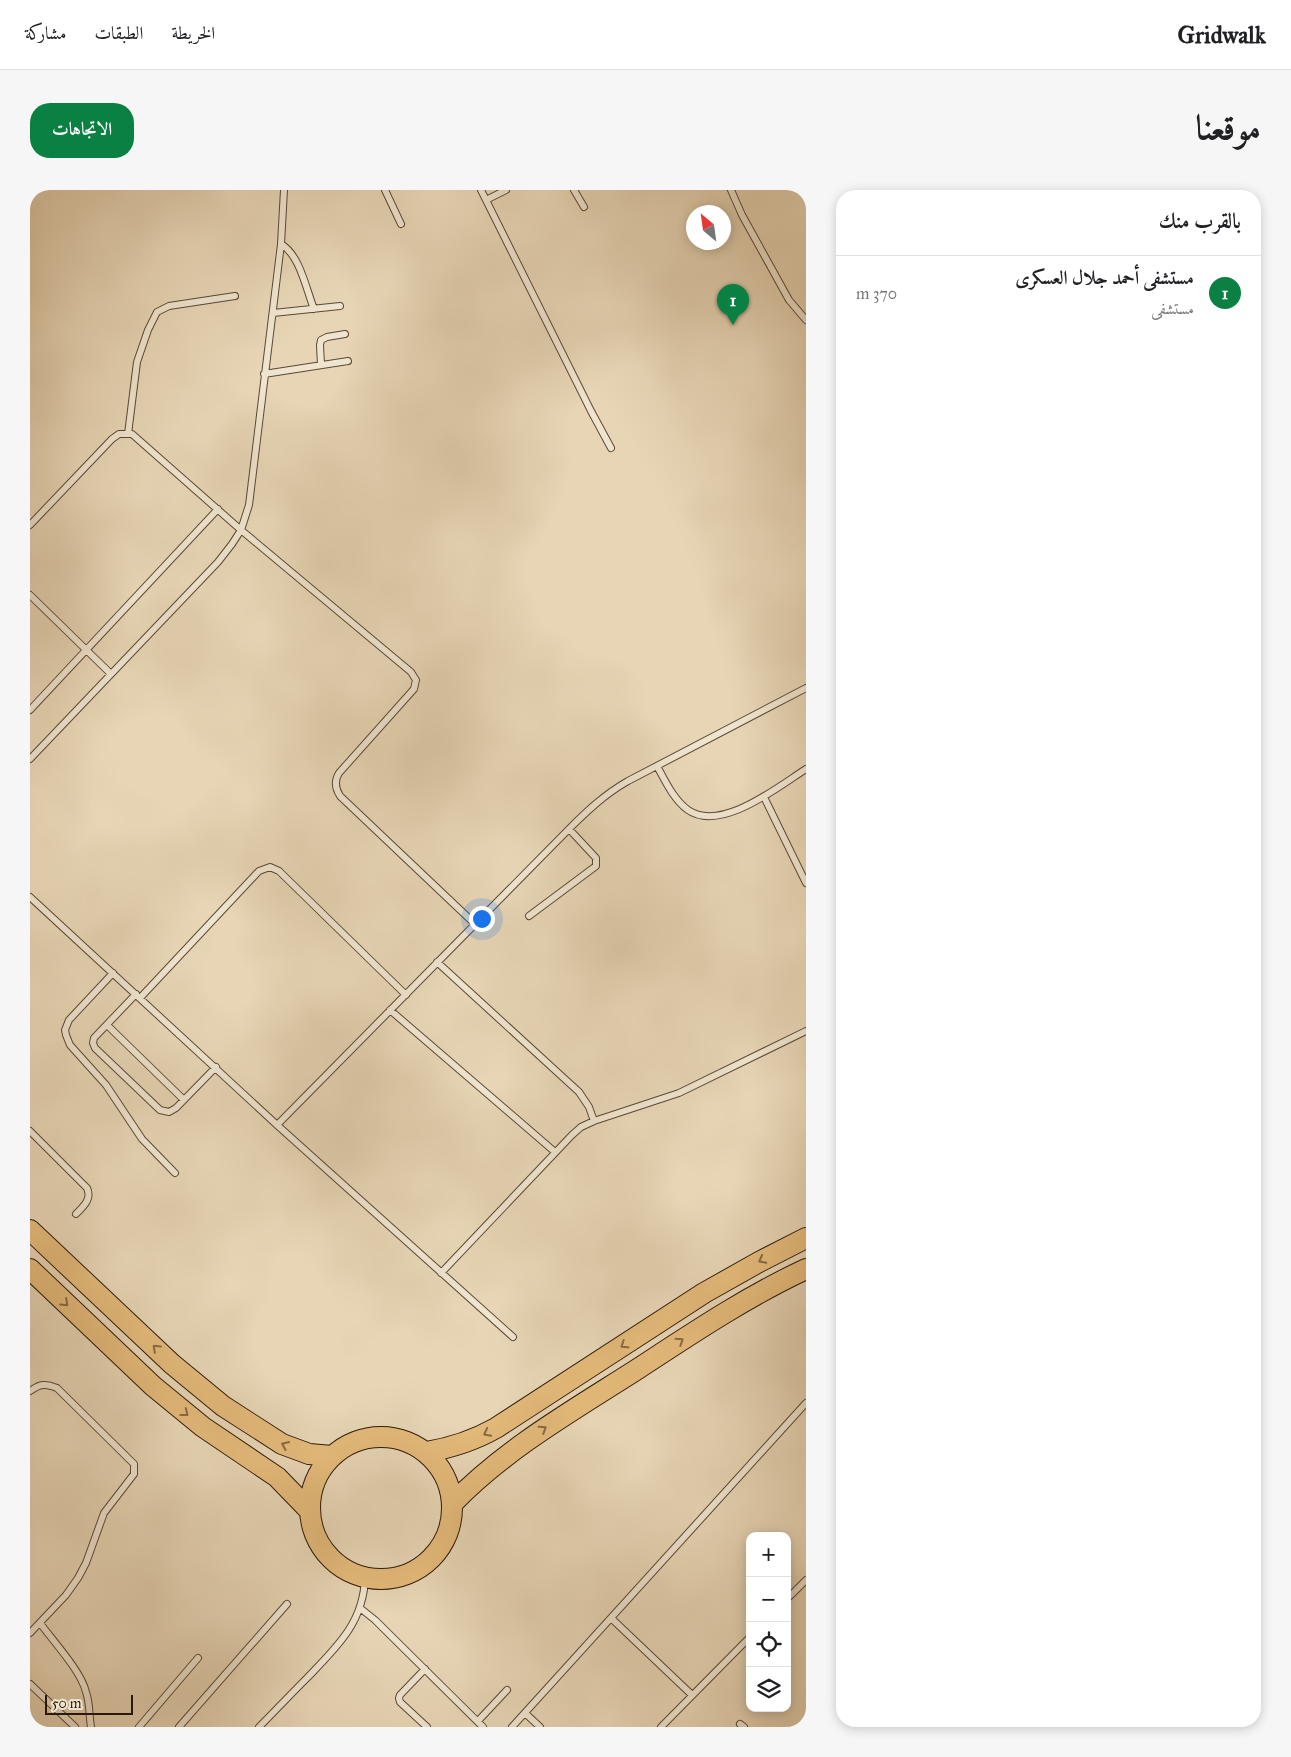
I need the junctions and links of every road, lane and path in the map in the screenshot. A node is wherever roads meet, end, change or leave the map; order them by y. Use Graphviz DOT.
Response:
graph roads {
  1 [pos="284,190"];
  2 [pos="385,190"];
  3 [pos="481,190"];
  4 [pos="506,190"];
  5 [pos="574,190"];
  6 [pos="731,190"];
  7 [pos="486,200"];
  8 [pos="584,207"];
  9 [pos="401,224"];
  10 [pos="281,244"];
  11 [pos="235,296"];
  12 [pos="340,306"];
  13 [pos="314,309"];
  14 [pos="273,313"];
  15 [pos="806,320"];
  16 [pos="345,334"];
  17 [pos="348,361"];
  18 [pos="321,365"];
  19 [pos="264,374"];
  20 [pos="128,434"];
  21 [pos="611,448"];
  22 [pos="218,509"];
  23 [pos="30,525"];
  24 [pos="241,530"];
  25 [pos="30,595"];
  26 [pos="86,650"];
  27 [pos="111,674"];
  28 [pos="806,688"];
  29 [pos="30,710"];
  30 [pos="30,759"];
  31 [pos="657,766"];
  32 [pos="806,769"];
  33 [pos="764,797"];
  34 [pos="568,829"];
  35 [pos="806,883"];
  36 [pos="30,897"];
  37 [pos="529,916"];
  38 [pos="475,924"];
  39 [pos="437,962"];
  40 [pos="113,973"];
  41 [pos="406,994"];
  42 [pos="138,996"];
  43 [pos="390,1010"];
  44 [pos="106,1025"];
  45 [pos="806,1031"];
  46 [pos="216,1068"];
  47 [pos="184,1100"];
  48 [pos="594,1121"];
  49 [pos="277,1125"];
  50 [pos="30,1131"];
  51 [pos="555,1152"];
  52 [pos="175,1173"];
  53 [pos="76,1214"];
  54 [pos="30,1230"];
  55 [pos="806,1238"];
  56 [pos="30,1269"];
  57 [pos="806,1269"];
  58 [pos="441,1273"];
  59 [pos="513,1337"];
  60 [pos="30,1391"];
  61 [pos="806,1404"];
  62 [pos="426,1452"];
  63 [pos="332,1456"];
  64 [pos="452,1504"];
  65 [pos="310,1511"];
  66 [pos="365,1577"];
  67 [pos="806,1580"];
  68 [pos="791,1595"];
  69 [pos="288,1604"];
  70 [pos="360,1608"];
  71 [pos="611,1618"];
  72 [pos="40,1623"];
  73 [pos="30,1633"];
  74 [pos="746,1641"];
  75 [pos="198,1658"];
  76 [pos="425,1669"];
  77 [pos="30,1684"];
  78 [pos="507,1690"];
  79 [pos="692,1695"];
  80 [pos="525,1713"];
  81 [pos="478,1721"];
  82 [pos="535,1725"];
  83 [pos="76,1727"];
  84 [pos="91,1727"];
  85 [pos="139,1727"];
  86 [pos="179,1727"];
  87 [pos="259,1727"];
  88 [pos="427,1727"];
  89 [pos="483,1727"];
  90 [pos="512,1727"];
  91 [pos="661,1727"];
  1 -- 10 [label="lane"];
  2 -- 9 [label="lane"];
  3 -- 7 [label="lane"];
  4 -- 7 [label="lane"];
  5 -- 8 [label="lane"];
  6 -- 15 [label="lane"];
  7 -- 21 [label="lane"];
  10 -- 13 [label="lane"];
  10 -- 14 [label="lane"];
  11 -- 20 [label="lane"];
  12 -- 13 [label="lane"];
  13 -- 14 [label="lane"];
  14 -- 19 [label="lane"];
  16 -- 18 [label="lane"];
  17 -- 18 [label="lane"];
  18 -- 19 [label="lane"];
  19 -- 24 [label="lane"];
  20 -- 22 [label="lane"];
  20 -- 23 [label="lane"];
  22 -- 24 [label="lane"];
  22 -- 26 [label="lane"];
  24 -- 27 [label="lane"];
  24 -- 38 [label="lane"];
  25 -- 26 [label="lane"];
  26 -- 27 [label="lane"];
  26 -- 29 [label="lane"];
  27 -- 30 [label="lane"];
  28 -- 31 [label="lane"];
  31 -- 33 [label="lane"];
  31 -- 34 [label="lane"];
  32 -- 33 [label="lane"];
  33 -- 35 [label="lane"];
  34 -- 37 [label="lane"];
  34 -- 38 [label="lane"];
  36 -- 40 [label="lane"];
  38 -- 39 [label="lane"];
  39 -- 41 [label="lane"];
  39 -- 48 [label="lane"];
  40 -- 42 [label="lane"];
  40 -- 52 [label="lane"];
  41 -- 42 [label="lane"];
  41 -- 43 [label="lane"];
  42 -- 44 [label="lane"];
  42 -- 46 [label="lane"];
  43 -- 49 [label="lane"];
  43 -- 51 [label="lane"];
  44 -- 47 [label="lane"];
  44 -- 47 [label="lane"];
  45 -- 48 [label="lane"];
  46 -- 47 [label="lane"];
  46 -- 49 [label="lane"];
  48 -- 51 [label="lane"];
  49 -- 58 [label="lane"];
  50 -- 53 [label="lane"];
  51 -- 58 [label="lane"];
  63 -- 54 [label="main road, one-way"];
  55 -- 62 [label="main road, one-way"];
  56 -- 65 [label="main road, one-way"];
  64 -- 57 [label="main road, one-way"];
  58 -- 59 [label="lane"];
  60 -- 72 [label="lane"];
  61 -- 71 [label="lane"];
  62 -- 63 [label="main road"];
  62 -- 64 [label="main road"];
  63 -- 65 [label="main road"];
  64 -- 66 [label="main road"];
  65 -- 66 [label="main road"];
  66 -- 70 [label="lane"];
  67 -- 68 [label="lane"];
  69 -- 86 [label="lane"];
  70 -- 76 [label="lane"];
  70 -- 87 [label="lane"];
  71 -- 79 [label="lane"];
  71 -- 80 [label="lane"];
  72 -- 73 [label="lane"];
  72 -- 84 [label="lane"];
  74 -- 79 [label="lane"];
  75 -- 85 [label="lane"];
  76 -- 81 [label="lane"];
  76 -- 88 [label="lane"];
  77 -- 83 [label="lane"];
  78 -- 81 [label="lane"];
  79 -- 91 [label="lane"];
  80 -- 82 [label="lane"];
  80 -- 90 [label="lane"];
  81 -- 89 [label="lane"];
}
